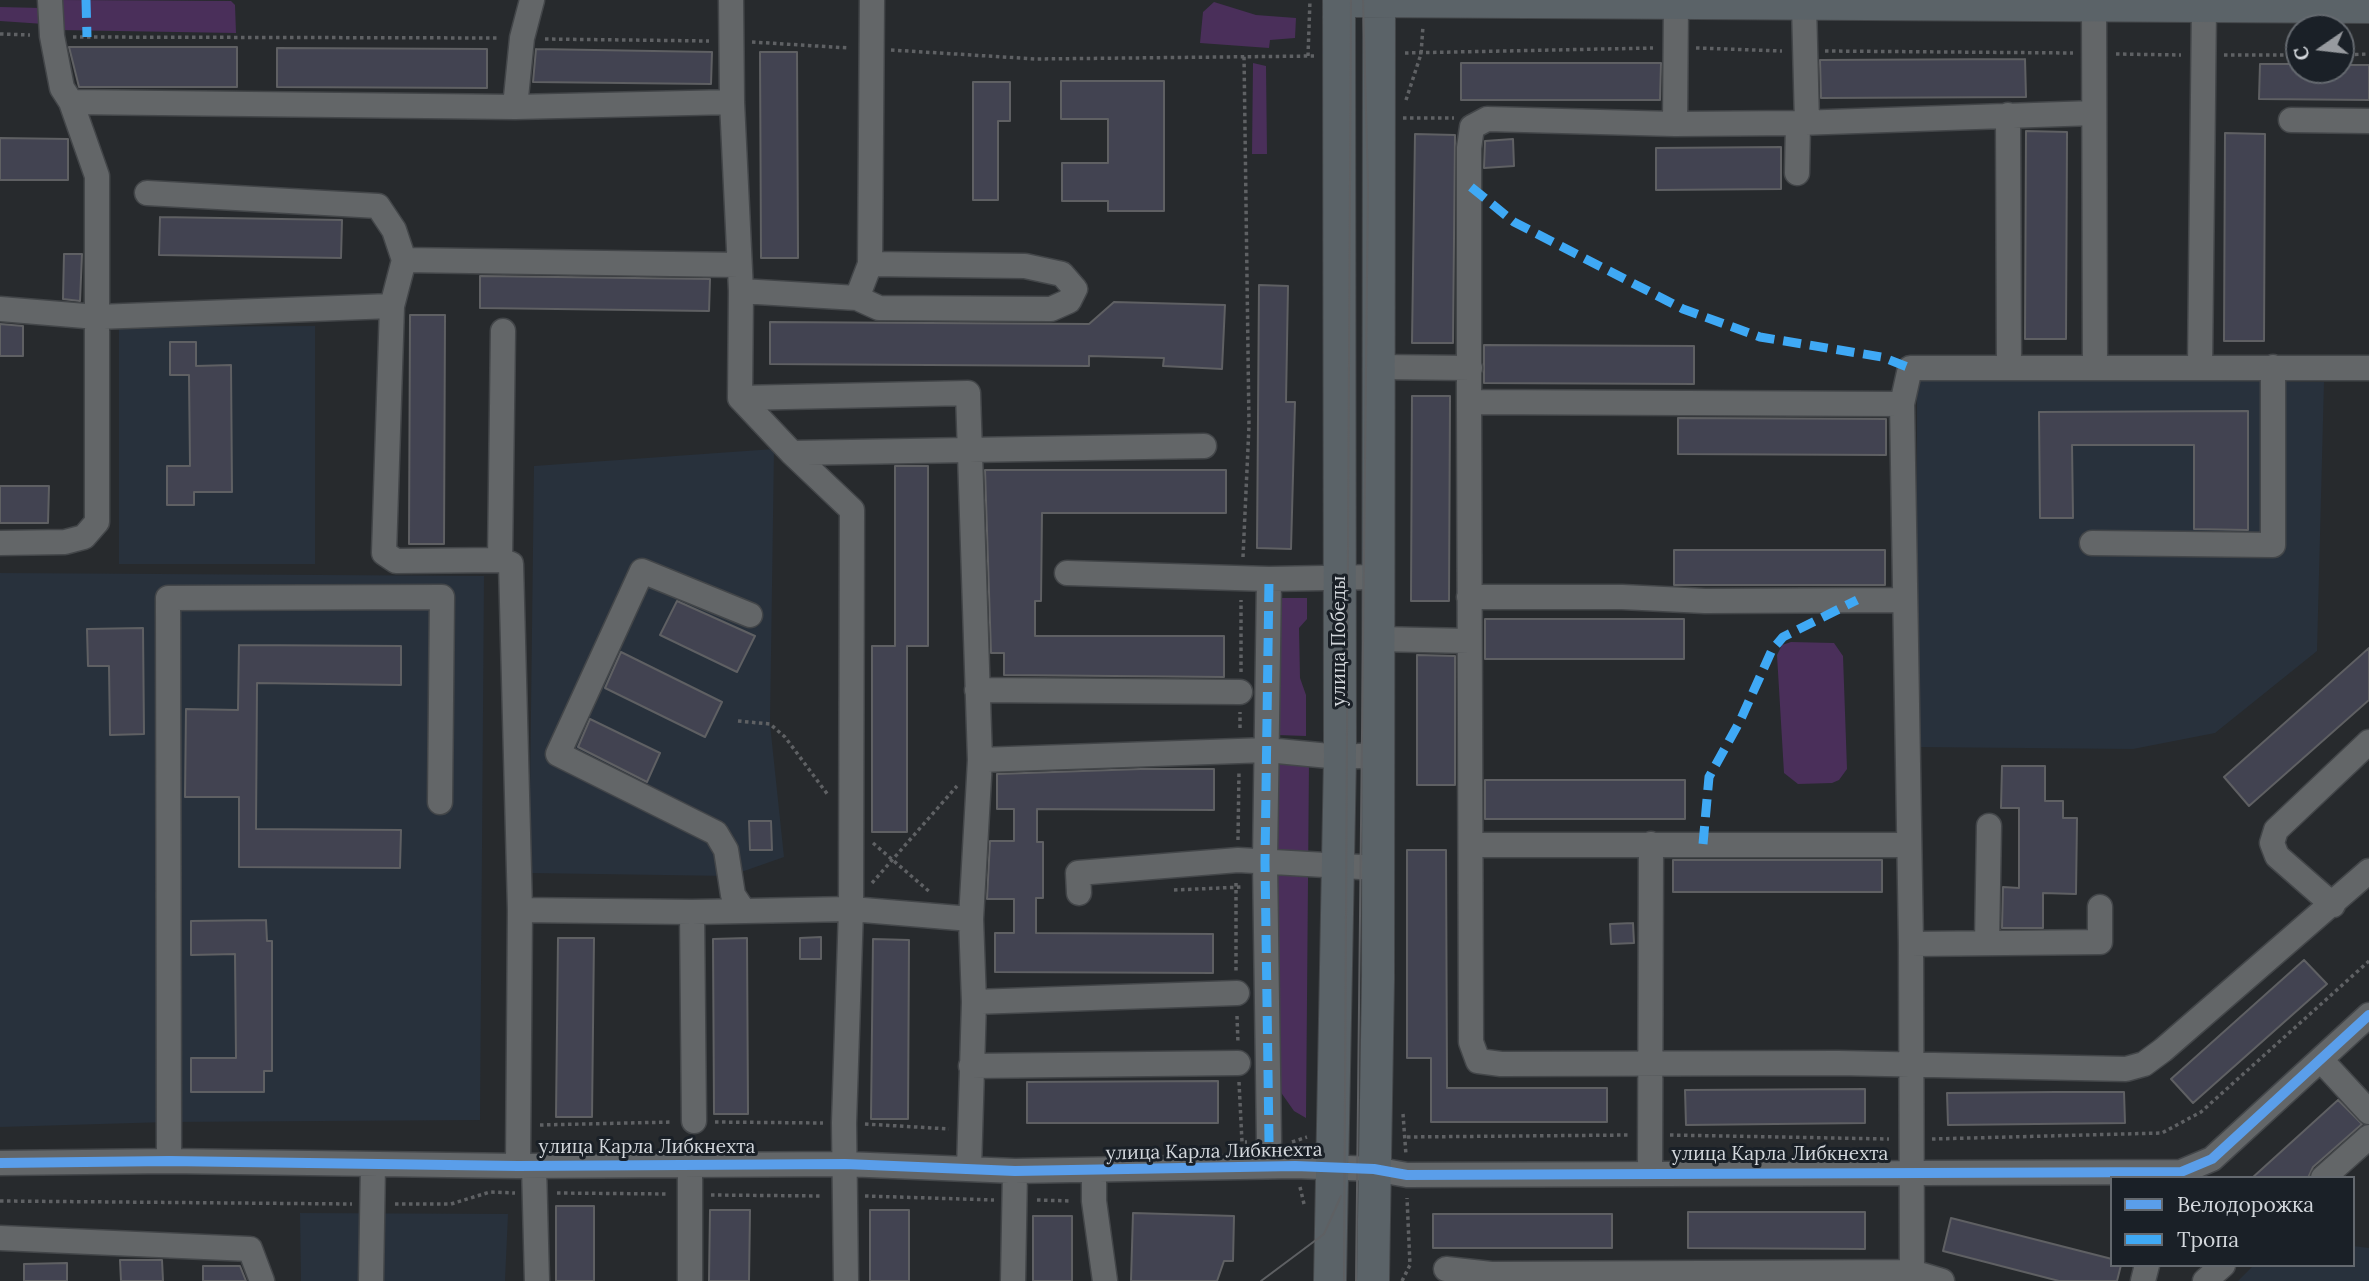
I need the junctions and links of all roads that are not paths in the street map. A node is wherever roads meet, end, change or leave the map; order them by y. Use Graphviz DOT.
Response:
graph roads {
  1 [pos="50,0"];
  2 [pos="532,0"];
  3 [pos="731,0"];
  4 [pos="872,0"];
  5 [pos="1339,0"];
  6 [pos="1346,0"];
  7 [pos="1379,1"];
  8 [pos="1676,3"];
  9 [pos="1796,3"];
  10 [pos="2251,3"];
  11 [pos="2094,6"];
  12 [pos="2203,6"];
  13 [pos="2369,7"];
  14 [pos="71,102"];
  15 [pos="732,102"];
  16 [pos="514,107"];
  17 [pos="2094,113"];
  18 [pos="2008,115"];
  19 [pos="2291,120"];
  20 [pos="2369,121"];
  21 [pos="1802,123"];
  22 [pos="1675,124"];
  23 [pos="1797,173"];
  24 [pos="147,193"];
  25 [pos="404,260"];
  26 [pos="870,264"];
  27 [pos="739,265"];
  28 [pos="741,290"];
  29 [pos="857,298"];
  30 [pos="392,306"];
  31 [pos="0,309"];
  32 [pos="97,317"];
  33 [pos="503,331"];
  34 [pos="1379,367"];
  35 [pos="2200,367"];
  36 [pos="2273,367"];
  37 [pos="1470,368"];
  38 [pos="2009,368"];
  39 [pos="2095,368"];
  40 [pos="2369,368"];
  41 [pos="740,398"];
  42 [pos="1469,402"];
  43 [pos="1902,404"];
  44 [pos="1204,446"];
  45 [pos="971,451"];
  46 [pos="792,453"];
  47 [pos="0,543"];
  48 [pos="2092,543"];
  49 [pos="500,560"];
  50 [pos="1067,573"];
  51 [pos="1340,576"];
  52 [pos="1378,577"];
  53 [pos="1269,579"];
  54 [pos="1469,597"];
  55 [pos="1905,600"];
  56 [pos="750,615"];
  57 [pos="1378,639"];
  58 [pos="1469,641"];
  59 [pos="977,690"];
  60 [pos="1240,692"];
  61 [pos="2369,742"];
  62 [pos="1267,750"];
  63 [pos="1379,755"];
  64 [pos="1340,757"];
  65 [pos="979,760"];
  66 [pos="440,802"];
  67 [pos="1989,826"];
  68 [pos="1651,844"];
  69 [pos="1471,845"];
  70 [pos="1908,845"];
  71 [pos="1265,862"];
  72 [pos="1339,867"];
  73 [pos="1378,868"];
  74 [pos="2369,871"];
  75 [pos="1079,893"];
  76 [pos="2333,905"];
  77 [pos="2100,907"];
  78 [pos="851,909"];
  79 [pos="520,910"];
  80 [pos="743,910"];
  81 [pos="692,912"];
  82 [pos="971,919"];
  83 [pos="1987,943"];
  84 [pos="1911,944"];
  85 [pos="1237,993"];
  86 [pos="974,1002"];
  87 [pos="2369,1015"];
  88 [pos="2320,1060"];
  89 [pos="1238,1063"];
  90 [pos="1652,1063"];
  91 [pos="1910,1065"];
  92 [pos="971,1066"];
  93 [pos="2369,1112"];
  94 [pos="694,1121"];
  95 [pos="2369,1137"];
  96 [pos="1286,1150"];
  97 [pos="169,1161"];
  98 [pos="0,1163"];
  99 [pos="373,1164"];
  100 [pos="845,1164"];
  101 [pos="690,1165"];
  102 [pos="526,1166"];
  103 [pos="1331,1168"];
  104 [pos="969,1169"];
  105 [pos="1374,1169"];
  106 [pos="1015,1171"];
  107 [pos="1094,1171"];
  108 [pos="1912,1172"];
  109 [pos="1650,1174"];
  110 [pos="2152,1175"];
  111 [pos="2324,1176"];
  112 [pos="0,1238"];
  113 [pos="2221,1267"];
  114 [pos="1446,1269"];
  115 [pos="1912,1272"];
  116 [pos="1491,1277"];
  117 [pos="262,1281"];
  118 [pos="371,1281"];
  119 [pos="537,1281"];
  120 [pos="691,1281"];
  121 [pos="846,1281"];
  122 [pos="1013,1281"];
  123 [pos="1105,1281"];
  124 [pos="1331,1281"];
  125 [pos="1373,1281"];
  126 [pos="1942,1281"];
  127 [pos="2205,1281"];
  1 -- 14 [label="street"];
  2 -- 16 [label="street"];
  3 -- 15 [label="street"];
  4 -- 26 [label="street"];
  5 -- 51 [label="main road, улица Победы"];
  6 -- 7 [label="main road"];
  7 -- 8 [label="main road"];
  7 -- 34 [label="main road, улица Победы"];
  8 -- 9 [label="main road"];
  8 -- 22 [label="street"];
  9 -- 11 [label="main road"];
  9 -- 21 [label="street"];
  10 -- 12 [label="main road"];
  10 -- 13 [label="main road"];
  11 -- 12 [label="main road"];
  11 -- 17 [label="street"];
  12 -- 35 [label="street"];
  14 -- 16 [label="street"];
  14 -- 32 [label="street"];
  15 -- 16 [label="street"];
  15 -- 27 [label="street"];
  17 -- 18 [label="street"];
  17 -- 39 [label="street"];
  18 -- 21 [label="street"];
  18 -- 38 [label="street"];
  19 -- 20 [label="street"];
  21 -- 22 [label="street"];
  21 -- 23 [label="street"];
  22 -- 37 [label="street"];
  24 -- 25 [label="street"];
  25 -- 27 [label="street"];
  25 -- 30 [label="street"];
  26 -- 29 [label="street"];
  26 -- 29 [label="street"];
  27 -- 28 [label="street"];
  28 -- 29 [label="street"];
  28 -- 41 [label="street"];
  30 -- 32 [label="street"];
  30 -- 49 [label="street"];
  31 -- 32 [label="street"];
  32 -- 47 [label="street"];
  33 -- 49 [label="street"];
  34 -- 37 [label="street"];
  34 -- 52 [label="main road, улица Победы"];
  35 -- 36 [label="street"];
  35 -- 39 [label="street"];
  36 -- 40 [label="street"];
  36 -- 48 [label="street"];
  37 -- 42 [label="street"];
  38 -- 39 [label="street"];
  38 -- 43 [label="street"];
  41 -- 45 [label="street"];
  41 -- 46 [label="street"];
  42 -- 43 [label="street"];
  42 -- 54 [label="street"];
  43 -- 55 [label="street"];
  44 -- 45 [label="street"];
  45 -- 46 [label="street"];
  45 -- 59 [label="street"];
  46 -- 78 [label="street"];
  49 -- 79 [label="street"];
  50 -- 53 [label="street"];
  51 -- 52 [label="street"];
  51 -- 53 [label="street"];
  51 -- 64 [label="main road, улица Победы"];
  52 -- 57 [label="main road, улица Победы"];
  53 -- 62 [label="street"];
  54 -- 55 [label="street"];
  54 -- 58 [label="street"];
  55 -- 70 [label="street"];
  56 -- 80 [label="street"];
  57 -- 58 [label="street"];
  57 -- 63 [label="main road, улица Победы"];
  58 -- 69 [label="street"];
  59 -- 60 [label="street"];
  59 -- 65 [label="street"];
  61 -- 76 [label="street"];
  62 -- 64 [label="street"];
  62 -- 65 [label="street"];
  62 -- 71 [label="street"];
  63 -- 64 [label="street"];
  63 -- 73 [label="main road, улица Победы"];
  64 -- 72 [label="main road, улица Победы"];
  65 -- 82 [label="street"];
  66 -- 97 [label="street"];
  67 -- 83 [label="street"];
  68 -- 69 [label="street"];
  68 -- 70 [label="street"];
  68 -- 90 [label="street"];
  69 -- 90 [label="street"];
  70 -- 84 [label="street"];
  71 -- 72 [label="street"];
  71 -- 75 [label="street"];
  71 -- 96 [label="street"];
  72 -- 73 [label="street"];
  72 -- 103 [label="main road, улица Победы"];
  73 -- 105 [label="main road, улица Победы"];
  74 -- 76 [label="street"];
  76 -- 91 [label="street"];
  77 -- 83 [label="street"];
  78 -- 80 [label="street"];
  78 -- 82 [label="street"];
  78 -- 100 [label="street"];
  79 -- 81 [label="street"];
  79 -- 102 [label="street"];
  80 -- 81 [label="street"];
  81 -- 94 [label="street"];
  82 -- 86 [label="street"];
  83 -- 84 [label="street"];
  84 -- 91 [label="street"];
  85 -- 86 [label="street"];
  86 -- 92 [label="street"];
  87 -- 88 [label="street, улица Карла Либкнехта"];
  88 -- 93 [label="street"];
  88 -- 110 [label="street, улица Карла Либкнехта"];
  89 -- 92 [label="street"];
  90 -- 91 [label="street"];
  90 -- 109 [label="street"];
  91 -- 108 [label="street"];
  92 -- 104 [label="street"];
  95 -- 111 [label="street"];
  96 -- 103 [label="street, улица Карла Либкнехта"];
  96 -- 107 [label="street, улица Карла Либкнехта"];
  97 -- 98 [label="street, улица Карла Либкнехта"];
  97 -- 99 [label="street, улица Карла Либкнехта"];
  99 -- 102 [label="street, улица Карла Либкнехта"];
  99 -- 118 [label="street"];
  100 -- 101 [label="street, улица Карла Либкнехта"];
  100 -- 104 [label="street, улица Карла Либкнехта"];
  100 -- 121 [label="street"];
  101 -- 102 [label="street, улица Карла Либкнехта"];
  101 -- 120 [label="street"];
  102 -- 119 [label="street"];
  103 -- 105 [label="street, улица Карла Либкнехта"];
  103 -- 124 [label="main road, улица Победы"];
  104 -- 106 [label="street, улица Карла Либкнехта"];
  105 -- 109 [label="street, улица Карла Либкнехта"];
  105 -- 125 [label="main road, улица Победы"];
  106 -- 107 [label="street, улица Карла Либкнехта"];
  106 -- 122 [label="street"];
  107 -- 123 [label="street"];
  108 -- 109 [label="street, улица Карла Либкнехта"];
  108 -- 110 [label="street, улица Карла Либкнехта"];
  108 -- 115 [label="street"];
  112 -- 117 [label="street"];
  113 -- 127 [label="street"];
  114 -- 116 [label="street"];
  115 -- 116 [label="street"];
  115 -- 126 [label="street"];
}
